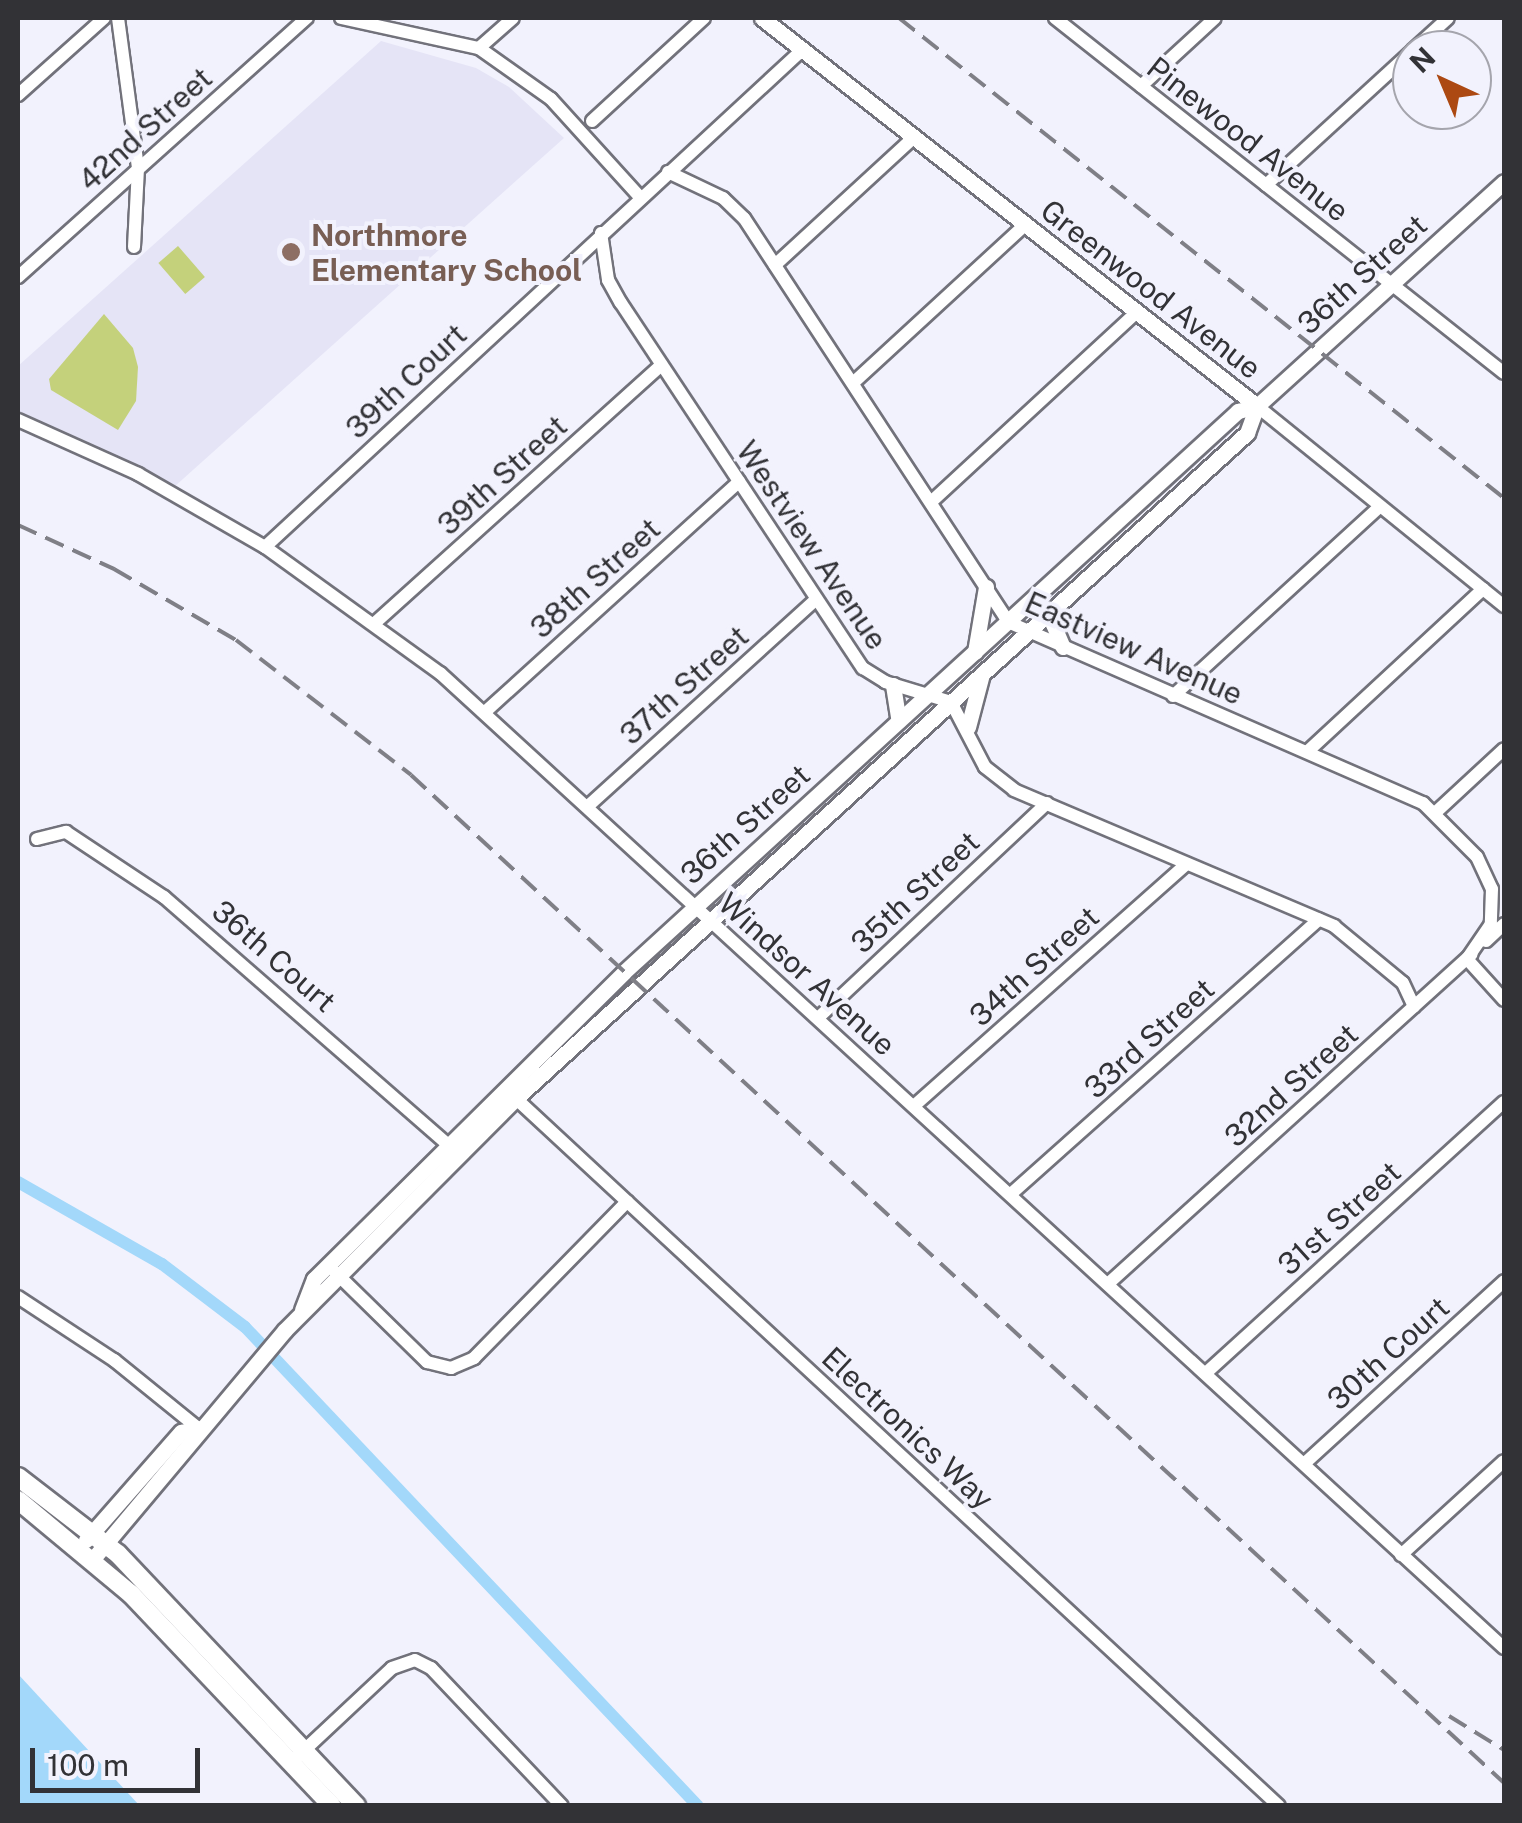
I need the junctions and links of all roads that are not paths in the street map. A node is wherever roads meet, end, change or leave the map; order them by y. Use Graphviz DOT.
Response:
graph roads {
  1 [pos="104,18"];
  2 [pos="118,18"];
  3 [pos="307,18"];
  4 [pos="342,18"];
  5 [pos="513,18"];
  6 [pos="704,18"];
  7 [pos="762,18"];
  8 [pos="1055,18"];
  9 [pos="1215,18"];
  10 [pos="479,48"];
  11 [pos="802,50"];
  12 [pos="1392,68"];
  13 [pos="1141,86"];
  14 [pos="18,95"];
  15 [pos="592,121"];
  16 [pos="913,138"];
  17 [pos="138,168"];
  18 [pos="668,172"];
  19 [pos="1504,182"];
  20 [pos="1266,185"];
  21 [pos="640,197"];
  22 [pos="1024,226"];
  23 [pos="601,234"];
  24 [pos="134,248"];
  25 [pos="775,265"];
  26 [pos="18,278"];
  27 [pos="1392,284"];
  28 [pos="1135,314"];
  29 [pos="661,365"];
  30 [pos="1504,373"];
  31 [pos="854,384"];
  32 [pos="1257,406"];
  33 [pos="18,420"];
  34 [pos="739,482"];
  35 [pos="932,502"];
  36 [pos="1378,506"];
  37 [pos="265,546"];
  38 [pos="986,587"];
  39 [pos="1483,589"];
  40 [pos="815,600"];
  41 [pos="1057,606"];
  42 [pos="1504,606"];
  43 [pos="376,622"];
  44 [pos="1008,622"];
  45 [pos="1027,634"];
  46 [pos="1063,647"];
  47 [pos="975,652"];
  48 [pos="982,674"];
  49 [pos="894,685"];
  50 [pos="932,692"];
  51 [pos="1173,696"];
  52 [pos="951,702"];
  53 [pos="485,712"];
  54 [pos="898,721"];
  55 [pos="968,727"];
  56 [pos="1504,748"];
  57 [pos="1307,752"];
  58 [pos="1047,804"];
  59 [pos="587,807"];
  60 [pos="1435,812"];
  61 [pos="37,838"];
  62 [pos="1186,864"];
  63 [pos="695,906"];
  64 [pos="708,918"];
  65 [pos="1320,920"];
  66 [pos="1504,924"];
  67 [pos="1467,958"];
  68 [pos="1504,1000"];
  69 [pos="1414,1007"];
  70 [pos="818,1018"];
  71 [pos="509,1093"];
  72 [pos="1504,1102"];
  73 [pos="915,1105"];
  74 [pos="446,1143"];
  75 [pos="460,1155"];
  76 [pos="1012,1193"];
  77 [pos="627,1202"];
  78 [pos="328,1265"];
  79 [pos="341,1278"];
  80 [pos="1504,1281"];
  81 [pos="1110,1282"];
  82 [pos="18,1297"];
  83 [pos="300,1313"];
  84 [pos="1207,1372"];
  85 [pos="198,1428"];
  86 [pos="1504,1462"];
  87 [pos="1305,1463"];
  88 [pos="18,1477"];
  89 [pos="18,1500"];
  90 [pos="99,1537"];
  91 [pos="86,1554"];
  92 [pos="1402,1554"];
  93 [pos="1504,1648"];
  94 [pos="298,1757"];
  95 [pos="332,1806"];
  96 [pos="356,1806"];
  97 [pos="562,1806"];
  98 [pos="1280,1806"];
  1 -- 14 [label="street"];
  2 -- 17 [label="street"];
  3 -- 17 [label="street, 42nd Street"];
  4 -- 10 [label="street"];
  5 -- 10 [label="street"];
  6 -- 15 [label="street"];
  7 -- 11 [label="street, Greenwood Avenue"];
  8 -- 13 [label="street, Pinewood Avenue"];
  9 -- 13 [label="street"];
  10 -- 21 [label="street"];
  11 -- 16 [label="street, Greenwood Avenue"];
  11 -- 18 [label="street, 39th Court"];
  12 -- 20 [label="street"];
  13 -- 20 [label="street, Pinewood Avenue"];
  16 -- 22 [label="street, Greenwood Avenue"];
  16 -- 25 [label="street"];
  17 -- 24 [label="street"];
  17 -- 26 [label="street, 42nd Street"];
  18 -- 21 [label="street, 39th Court"];
  18 -- 25 [label="street, Eastview Avenue"];
  19 -- 27 [label="street, 36th Street"];
  20 -- 27 [label="street, Pinewood Avenue"];
  21 -- 23 [label="street, 39th Court"];
  22 -- 28 [label="street, Greenwood Avenue"];
  22 -- 31 [label="street"];
  23 -- 29 [label="street, Westview Avenue"];
  23 -- 37 [label="street, 39th Court"];
  25 -- 31 [label="street, Eastview Avenue"];
  27 -- 30 [label="street, Pinewood Avenue"];
  27 -- 32 [label="street, 36th Street"];
  28 -- 32 [label="street, Greenwood Avenue"];
  28 -- 35 [label="street"];
  29 -- 34 [label="street, Westview Avenue"];
  29 -- 43 [label="street, 39th Street"];
  31 -- 35 [label="street, Eastview Avenue"];
  32 -- 36 [label="street, Greenwood Avenue"];
  32 -- 41 [label="street, 36th Street"];
  32 -- 44 [label="street, 36th Street"];
  33 -- 37 [label="street, Windsor Avenue"];
  34 -- 40 [label="street, Westview Avenue"];
  34 -- 53 [label="street, 38th Street"];
  35 -- 38 [label="street, Eastview Avenue"];
  36 -- 39 [label="street, Greenwood Avenue"];
  36 -- 51 [label="street"];
  37 -- 43 [label="street, Windsor Avenue"];
  38 -- 44 [label="street, Eastview Avenue"];
  38 -- 47 [label="street"];
  39 -- 42 [label="street, Greenwood Avenue"];
  39 -- 57 [label="street"];
  40 -- 49 [label="street, Westview Avenue"];
  40 -- 59 [label="street, 37th Street"];
  41 -- 45 [label="street, 36th Street"];
  41 -- 46 [label="street"];
  43 -- 53 [label="street, Windsor Avenue"];
  44 -- 45 [label="street, Eastview Avenue"];
  44 -- 47 [label="street, 36th Street"];
  45 -- 46 [label="street, Eastview Avenue"];
  45 -- 48 [label="street, 36th Street"];
  46 -- 51 [label="street, Eastview Avenue"];
  47 -- 50 [label="street, 36th Street"];
  48 -- 52 [label="street, 36th Street"];
  48 -- 55 [label="street"];
  49 -- 50 [label="street, Westview Avenue"];
  49 -- 54 [label="street"];
  50 -- 52 [label="street, Westview Avenue"];
  50 -- 54 [label="street, 36th Street"];
  51 -- 57 [label="street, Eastview Avenue"];
  52 -- 55 [label="street, Westview Avenue"];
  52 -- 64 [label="street, 36th Street"];
  53 -- 59 [label="street, Windsor Avenue"];
  54 -- 63 [label="street, 36th Street"];
  55 -- 58 [label="street, Westview Avenue"];
  56 -- 60 [label="street"];
  57 -- 60 [label="street, Eastview Avenue"];
  58 -- 62 [label="street, Westview Avenue"];
  58 -- 70 [label="street, 35th Street"];
  59 -- 63 [label="street, Windsor Avenue"];
  60 -- 67 [label="street, Eastview Avenue"];
  61 -- 74 [label="street, 36th Court"];
  62 -- 65 [label="street, Westview Avenue"];
  62 -- 73 [label="street, 34th Street"];
  63 -- 64 [label="street, Windsor Avenue"];
  63 -- 71 [label="street, 36th Street"];
  64 -- 70 [label="street, Windsor Avenue"];
  64 -- 71 [label="street, 36th Street"];
  65 -- 69 [label="street, Westview Avenue"];
  65 -- 76 [label="street, 33rd Street"];
  66 -- 67 [label="street, 32nd Street"];
  67 -- 68 [label="street"];
  67 -- 69 [label="street, 32nd Street"];
  69 -- 81 [label="street, 32nd Street"];
  70 -- 73 [label="street, Windsor Avenue"];
  71 -- 74 [label="street, 36th Street"];
  71 -- 75 [label="street, 36th Street"];
  71 -- 77 [label="street, Electronics Way"];
  72 -- 84 [label="street, 31st Street"];
  73 -- 76 [label="street, Windsor Avenue"];
  74 -- 75 [label="street, 36th Court"];
  74 -- 78 [label="street, 36th Street"];
  75 -- 79 [label="street, 36th Street"];
  76 -- 81 [label="street, Windsor Avenue"];
  77 -- 79 [label="street"];
  77 -- 98 [label="street, Electronics Way"];
  78 -- 79 [label="street"];
  78 -- 83 [label="street, 36th Street"];
  79 -- 83 [label="street, 36th Street"];
  80 -- 87 [label="street, 30th Court"];
  81 -- 84 [label="street, Windsor Avenue"];
  82 -- 85 [label="street"];
  83 -- 85 [label="street, 36th Street"];
  84 -- 87 [label="street, Windsor Avenue"];
  85 -- 90 [label="street, 36th Street"];
  86 -- 92 [label="street"];
  87 -- 92 [label="street, Windsor Avenue"];
  88 -- 90 [label="main road"];
  89 -- 91 [label="main road"];
  90 -- 91 [label="street, 36th Street"];
  90 -- 94 [label="main road"];
  91 -- 94 [label="main road"];
  92 -- 93 [label="street, Windsor Avenue"];
  94 -- 95 [label="main road"];
  94 -- 96 [label="main road"];
  94 -- 97 [label="street"];
}
